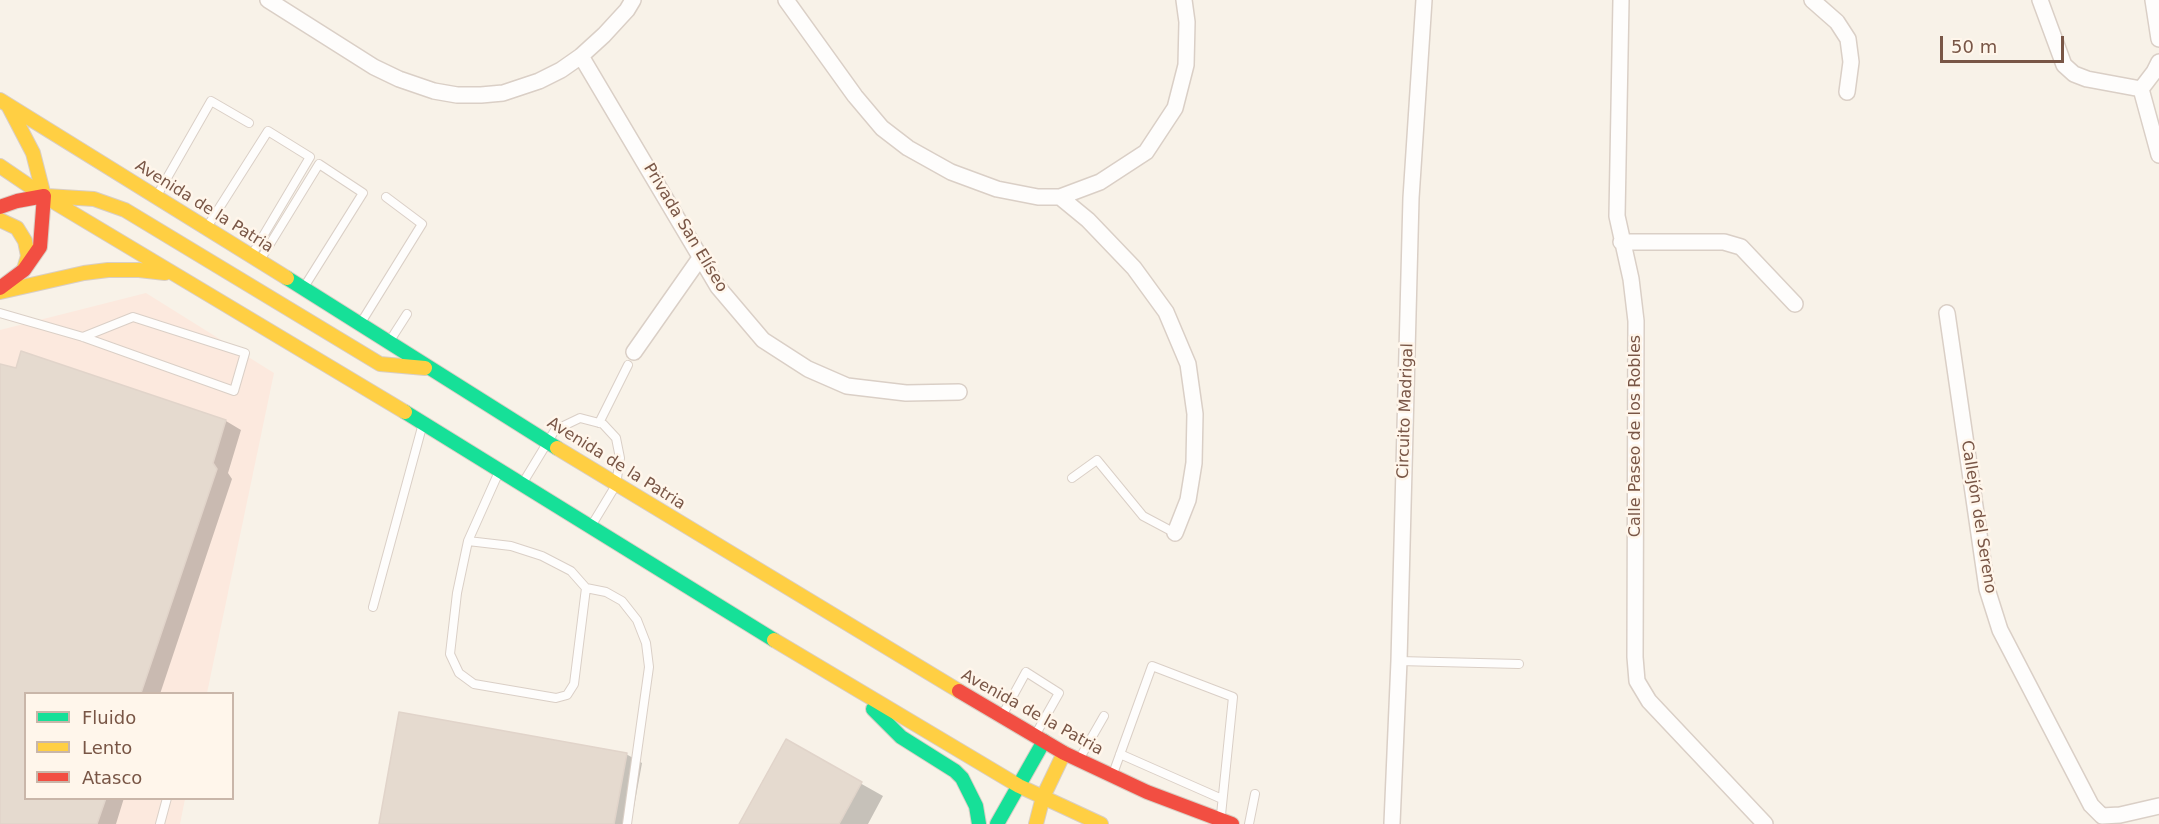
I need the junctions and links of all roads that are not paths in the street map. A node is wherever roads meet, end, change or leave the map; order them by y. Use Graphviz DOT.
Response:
graph roads {
  1 [pos="268,0"];
  2 [pos="633,0"];
  3 [pos="786,0"];
  4 [pos="1184,0"];
  5 [pos="1424,0"];
  6 [pos="1621,0"];
  7 [pos="1812,0"];
  8 [pos="2040,0"];
  9 [pos="2153,0"];
  10 [pos="2159,39"];
  11 [pos="581,56"];
  12 [pos="2159,62"];
  13 [pos="2141,89"];
  14 [pos="1847,92"];
  15 [pos="3,102"];
  16 [pos="249,123"];
  17 [pos="2159,155"];
  18 [pos="0,166"];
  19 [pos="44,196"];
  20 [pos="157,196"];
  21 [pos="386,197"];
  22 [pos="1060,198"];
  23 [pos="0,207"];
  24 [pos="0,220"];
  25 [pos="207,228"];
  26 [pos="1621,243"];
  27 [pos="255,258"];
  28 [pos="700,258"];
  29 [pos="24,270"];
  30 [pos="178,277"];
  31 [pos="0,288"];
  32 [pos="303,289"];
  33 [pos="0,292"];
  34 [pos="1795,304"];
  35 [pos="0,313"];
  36 [pos="1947,313"];
  37 [pos="407,314"];
  38 [pos="359,325"];
  39 [pos="82,338"];
  40 [pos="389,343"];
  41 [pos="631,359"];
  42 [pos="429,368"];
  43 [pos="959,392"];
  44 [pos="423,423"];
  45 [pos="599,423"];
  46 [pos="547,441"];
  47 [pos="500,470"];
  48 [pos="1072,478"];
  49 [pos="522,484"];
  50 [pos="616,485"];
  51 [pos="591,527"];
  52 [pos="1175,533"];
  53 [pos="468,541"];
  54 [pos="586,588"];
  55 [pos="373,607"];
  56 [pos="1399,661"];
  57 [pos="1519,664"];
  58 [pos="858,690"];
  59 [pos="1104,716"];
  60 [pos="1002,717"];
  61 [pos="1039,738"];
  62 [pos="1065,753"];
  63 [pos="1120,754"];
  64 [pos="1079,760"];
  65 [pos="1112,776"];
  66 [pos="1170,776"];
  67 [pos="1019,786"];
  68 [pos="1255,794"];
  69 [pos="1043,797"];
  70 [pos="1160,797"];
  71 [pos="1222,799"];
  72 [pos="166,800"];
  73 [pos="2159,806"];
  74 [pos="1226,822"];
  75 [pos="1391,823"];
  76 [pos="160,824"];
  77 [pos="627,824"];
  78 [pos="980,824"];
  79 [pos="998,824"];
  80 [pos="1036,824"];
  81 [pos="1101,824"];
  82 [pos="1249,824"];
  83 [pos="1765,824"];
  1 -- 11 [label="street"];
  2 -- 11 [label="street"];
  3 -- 22 [label="street"];
  4 -- 22 [label="street"];
  5 -- 56 [label="street, Circuito Madrigal"];
  6 -- 26 [label="street, Calle Paseo de los Robles"];
  7 -- 14 [label="street"];
  8 -- 13 [label="street"];
  9 -- 10 [label="street"];
  11 -- 28 [label="street, Privada San Elíseo"];
  12 -- 13 [label="street"];
  13 -- 17 [label="street"];
  15 -- 19 [label="main road"];
  15 -- 20 [label="main road, Avenida de la Patria"];
  16 -- 20 [label="lane"];
  18 -- 19 [label="main road"];
  19 -- 23 [label="main road"];
  19 -- 29 [label="main road"];
  19 -- 30 [label="main road"];
  19 -- 42 [label="main road"];
  20 -- 25 [label="main road, Avenida de la Patria"];
  21 -- 38 [label="lane"];
  22 -- 52 [label="street"];
  24 -- 29 [label="main road"];
  25 -- 27 [label="main road, Avenida de la Patria"];
  25 -- 27 [label="lane"];
  26 -- 34 [label="street"];
  26 -- 83 [label="street, Calle Paseo de los Robles"];
  27 -- 32 [label="main road, Avenida de la Patria"];
  27 -- 32 [label="lane"];
  28 -- 41 [label="street"];
  28 -- 43 [label="street, Privada San Elíseo"];
  29 -- 31 [label="main road"];
  30 -- 33 [label="main road"];
  30 -- 44 [label="main road"];
  32 -- 38 [label="main road, Avenida de la Patria"];
  35 -- 39 [label="lane"];
  36 -- 73 [label="street, Callejón del Sereno"];
  37 -- 40 [label="lane"];
  38 -- 40 [label="main road, Avenida de la Patria"];
  39 -- 39 [label="lane"];
  40 -- 42 [label="main road, Avenida de la Patria"];
  41 -- 45 [label="lane"];
  42 -- 46 [label="main road, Avenida de la Patria"];
  44 -- 47 [label="main road"];
  44 -- 55 [label="lane"];
  45 -- 46 [label="lane"];
  45 -- 50 [label="lane"];
  46 -- 49 [label="lane"];
  46 -- 50 [label="main road, Avenida de la Patria"];
  47 -- 49 [label="main road"];
  47 -- 53 [label="lane"];
  48 -- 52 [label="lane"];
  49 -- 51 [label="main road"];
  50 -- 51 [label="lane"];
  50 -- 60 [label="main road, Avenida de la Patria"];
  51 -- 58 [label="main road"];
  53 -- 54 [label="lane"];
  53 -- 54 [label="lane"];
  54 -- 77 [label="lane"];
  56 -- 57 [label="lane"];
  56 -- 75 [label="street, Circuito Madrigal"];
  58 -- 67 [label="main road"];
  58 -- 78 [label="main road"];
  59 -- 64 [label="lane"];
  60 -- 61 [label="main road, Avenida de la Patria"];
  60 -- 61 [label="lane"];
  61 -- 62 [label="main road, Avenida de la Patria"];
  61 -- 67 [label="main road"];
  62 -- 64 [label="main road, Avenida de la Patria"];
  62 -- 69 [label="main road"];
  63 -- 65 [label="lane"];
  63 -- 66 [label="lane"];
  63 -- 71 [label="lane"];
  64 -- 65 [label="main road, Avenida de la Patria"];
  65 -- 70 [label="main road, Avenida de la Patria"];
  66 -- 70 [label="lane"];
  66 -- 71 [label="lane"];
  67 -- 69 [label="main road"];
  67 -- 79 [label="main road"];
  68 -- 82 [label="lane"];
  69 -- 80 [label="main road"];
  69 -- 81 [label="main road"];
  70 -- 74 [label="main road, Avenida de la Patria"];
  71 -- 74 [label="lane"];
  72 -- 76 [label="lane"];
}
